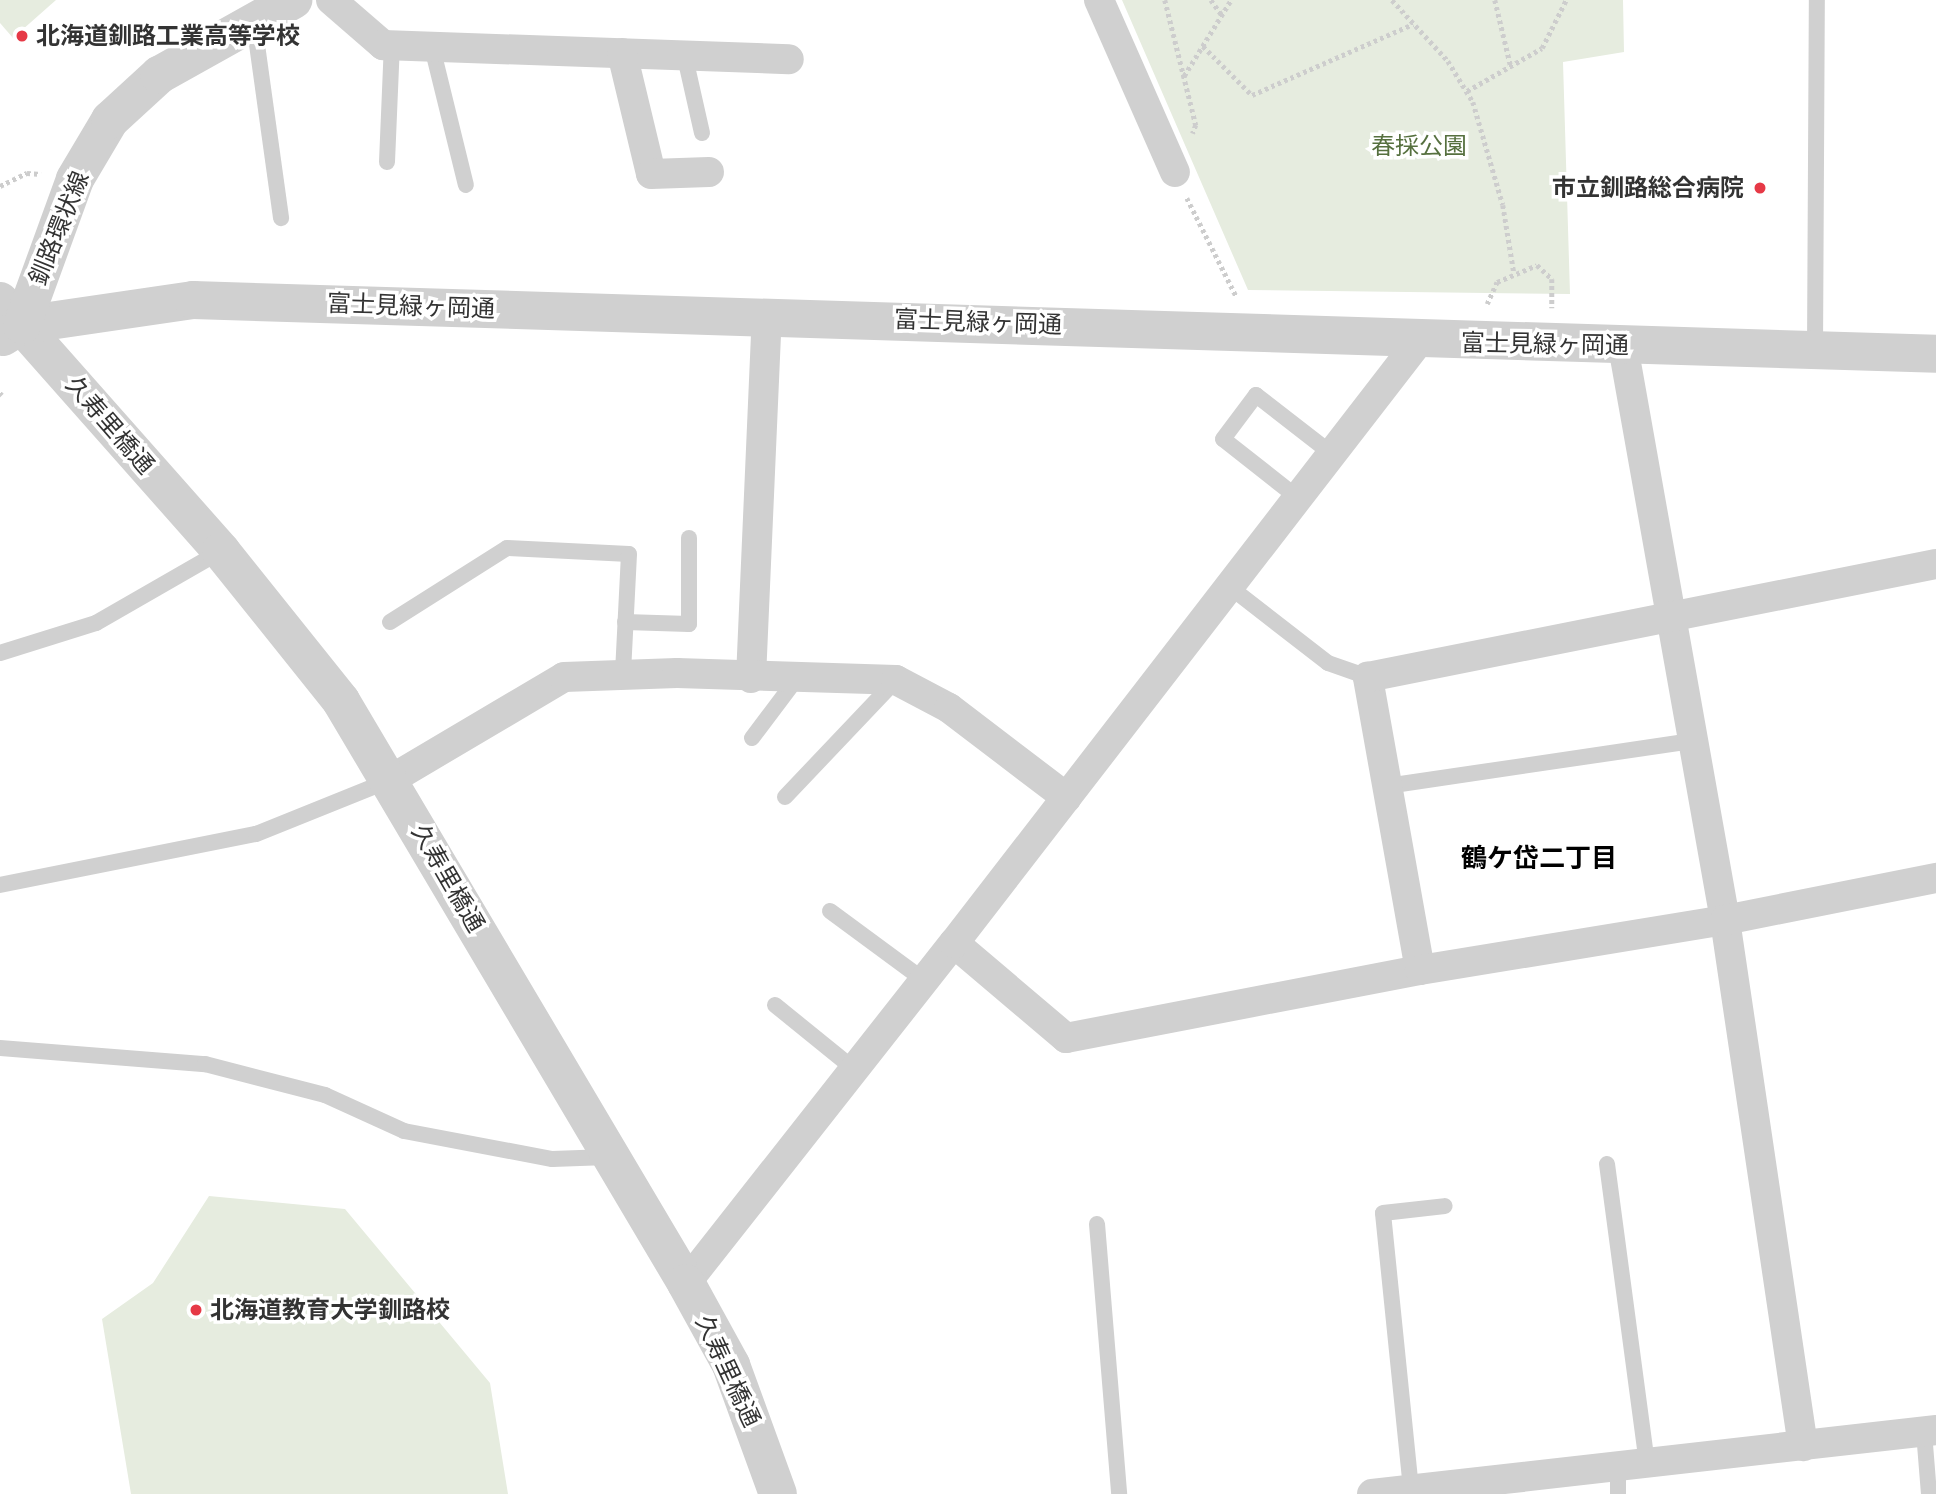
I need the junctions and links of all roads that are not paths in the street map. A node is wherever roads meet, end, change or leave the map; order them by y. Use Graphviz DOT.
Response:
graph roads {
  1 [pos="293,0"];
  2 [pos="331,0"];
  3 [pos="1099,0"];
  4 [pos="1817,0"];
  5 [pos="254,22"];
  6 [pos="392,45"];
  7 [pos="432,47"];
  8 [pos="622,53"];
  9 [pos="684,53"];
  10 [pos="789,60"];
  11 [pos="702,133"];
  12 [pos="387,162"];
  13 [pos="709,172"];
  14 [pos="1175,172"];
  15 [pos="466,185"];
  16 [pos="281,218"];
  17 [pos="767,316"];
  18 [pos="7,322"];
  19 [pos="1419,341"];
  20 [pos="1623,346"];
  21 [pos="1815,351"];
  22 [pos="1936,355"];
  23 [pos="1332,454"];
  24 [pos="1298,498"];
  25 [pos="689,538"];
  26 [pos="221,551"];
  27 [pos="1936,564"];
  28 [pos="1230,587"];
  29 [pos="1668,616"];
  30 [pos="390,622"];
  31 [pos="625,622"];
  32 [pos="0,653"];
  33 [pos="623,672"];
  34 [pos="1368,677"];
  35 [pos="751,678"];
  36 [pos="795,681"];
  37 [pos="896,681"];
  38 [pos="752,738"];
  39 [pos="1692,741"];
  40 [pos="390,780"];
  41 [pos="1387,786"];
  42 [pos="785,797"];
  43 [pos="1066,799"];
  44 [pos="1936,878"];
  45 [pos="0,885"];
  46 [pos="830,911"];
  47 [pos="1725,920"];
  48 [pos="954,943"];
  49 [pos="1420,970"];
  50 [pos="925,981"];
  51 [pos="775,1005"];
  52 [pos="0,1048"];
  53 [pos="854,1069"];
  54 [pos="608,1157"];
  55 [pos="1607,1164"];
  56 [pos="1445,1206"];
  57 [pos="1097,1224"];
  58 [pos="686,1283"];
  59 [pos="1930,1431"];
  60 [pos="1803,1446"];
  61 [pos="1628,1475"];
  62 [pos="1411,1489"];
  63 [pos="778,1494"];
  64 [pos="1119,1494"];
  65 [pos="1372,1494"];
  66 [pos="1929,1494"];
  1 -- 5 [label="street, 釧路環状線"];
  2 -- 6 [label="street"];
  3 -- 14 [label="street"];
  4 -- 21 [label="lane"];
  5 -- 16 [label="lane"];
  5 -- 18 [label="street, 釧路環状線"];
  6 -- 7 [label="street"];
  6 -- 12 [label="lane"];
  7 -- 8 [label="street"];
  7 -- 15 [label="lane"];
  8 -- 9 [label="street"];
  8 -- 13 [label="street"];
  9 -- 10 [label="street"];
  9 -- 11 [label="lane"];
  17 -- 18 [label="street, 富士見緑ヶ岡通"];
  17 -- 19 [label="street, 富士見緑ヶ岡通"];
  17 -- 35 [label="street"];
  18 -- 26 [label="street, 久寿里橋通"];
  19 -- 20 [label="street, 富士見緑ヶ岡通"];
  19 -- 23 [label="street"];
  20 -- 21 [label="street, 富士見緑ヶ岡通"];
  20 -- 29 [label="street"];
  21 -- 22 [label="street, 富士見緑ヶ岡通"];
  23 -- 24 [label="street"];
  23 -- 24 [label="lane"];
  24 -- 28 [label="street"];
  25 -- 31 [label="lane"];
  26 -- 32 [label="lane"];
  26 -- 40 [label="street, 久寿里橋通"];
  27 -- 29 [label="street"];
  28 -- 34 [label="lane"];
  28 -- 43 [label="street"];
  29 -- 34 [label="street"];
  29 -- 39 [label="street"];
  30 -- 31 [label="lane"];
  31 -- 33 [label="lane"];
  33 -- 35 [label="street"];
  33 -- 40 [label="street"];
  34 -- 41 [label="street"];
  35 -- 36 [label="street"];
  36 -- 37 [label="street"];
  36 -- 38 [label="lane"];
  37 -- 42 [label="lane"];
  37 -- 43 [label="street"];
  39 -- 41 [label="lane"];
  39 -- 47 [label="street"];
  40 -- 45 [label="lane"];
  40 -- 54 [label="street, 久寿里橋通"];
  41 -- 49 [label="street"];
  43 -- 48 [label="street"];
  44 -- 47 [label="street"];
  46 -- 50 [label="lane"];
  47 -- 49 [label="street"];
  47 -- 60 [label="street"];
  48 -- 49 [label="street"];
  48 -- 50 [label="street"];
  50 -- 53 [label="street"];
  51 -- 53 [label="lane"];
  52 -- 54 [label="lane"];
  53 -- 58 [label="street"];
  54 -- 58 [label="street, 久寿里橋通"];
  55 -- 61 [label="lane"];
  56 -- 62 [label="lane"];
  57 -- 64 [label="lane"];
  58 -- 63 [label="street, 久寿里橋通"];
  59 -- 60 [label="street"];
  59 -- 66 [label="lane"];
  60 -- 61 [label="street"];
  61 -- 62 [label="street"];
  62 -- 65 [label="street"];
}
